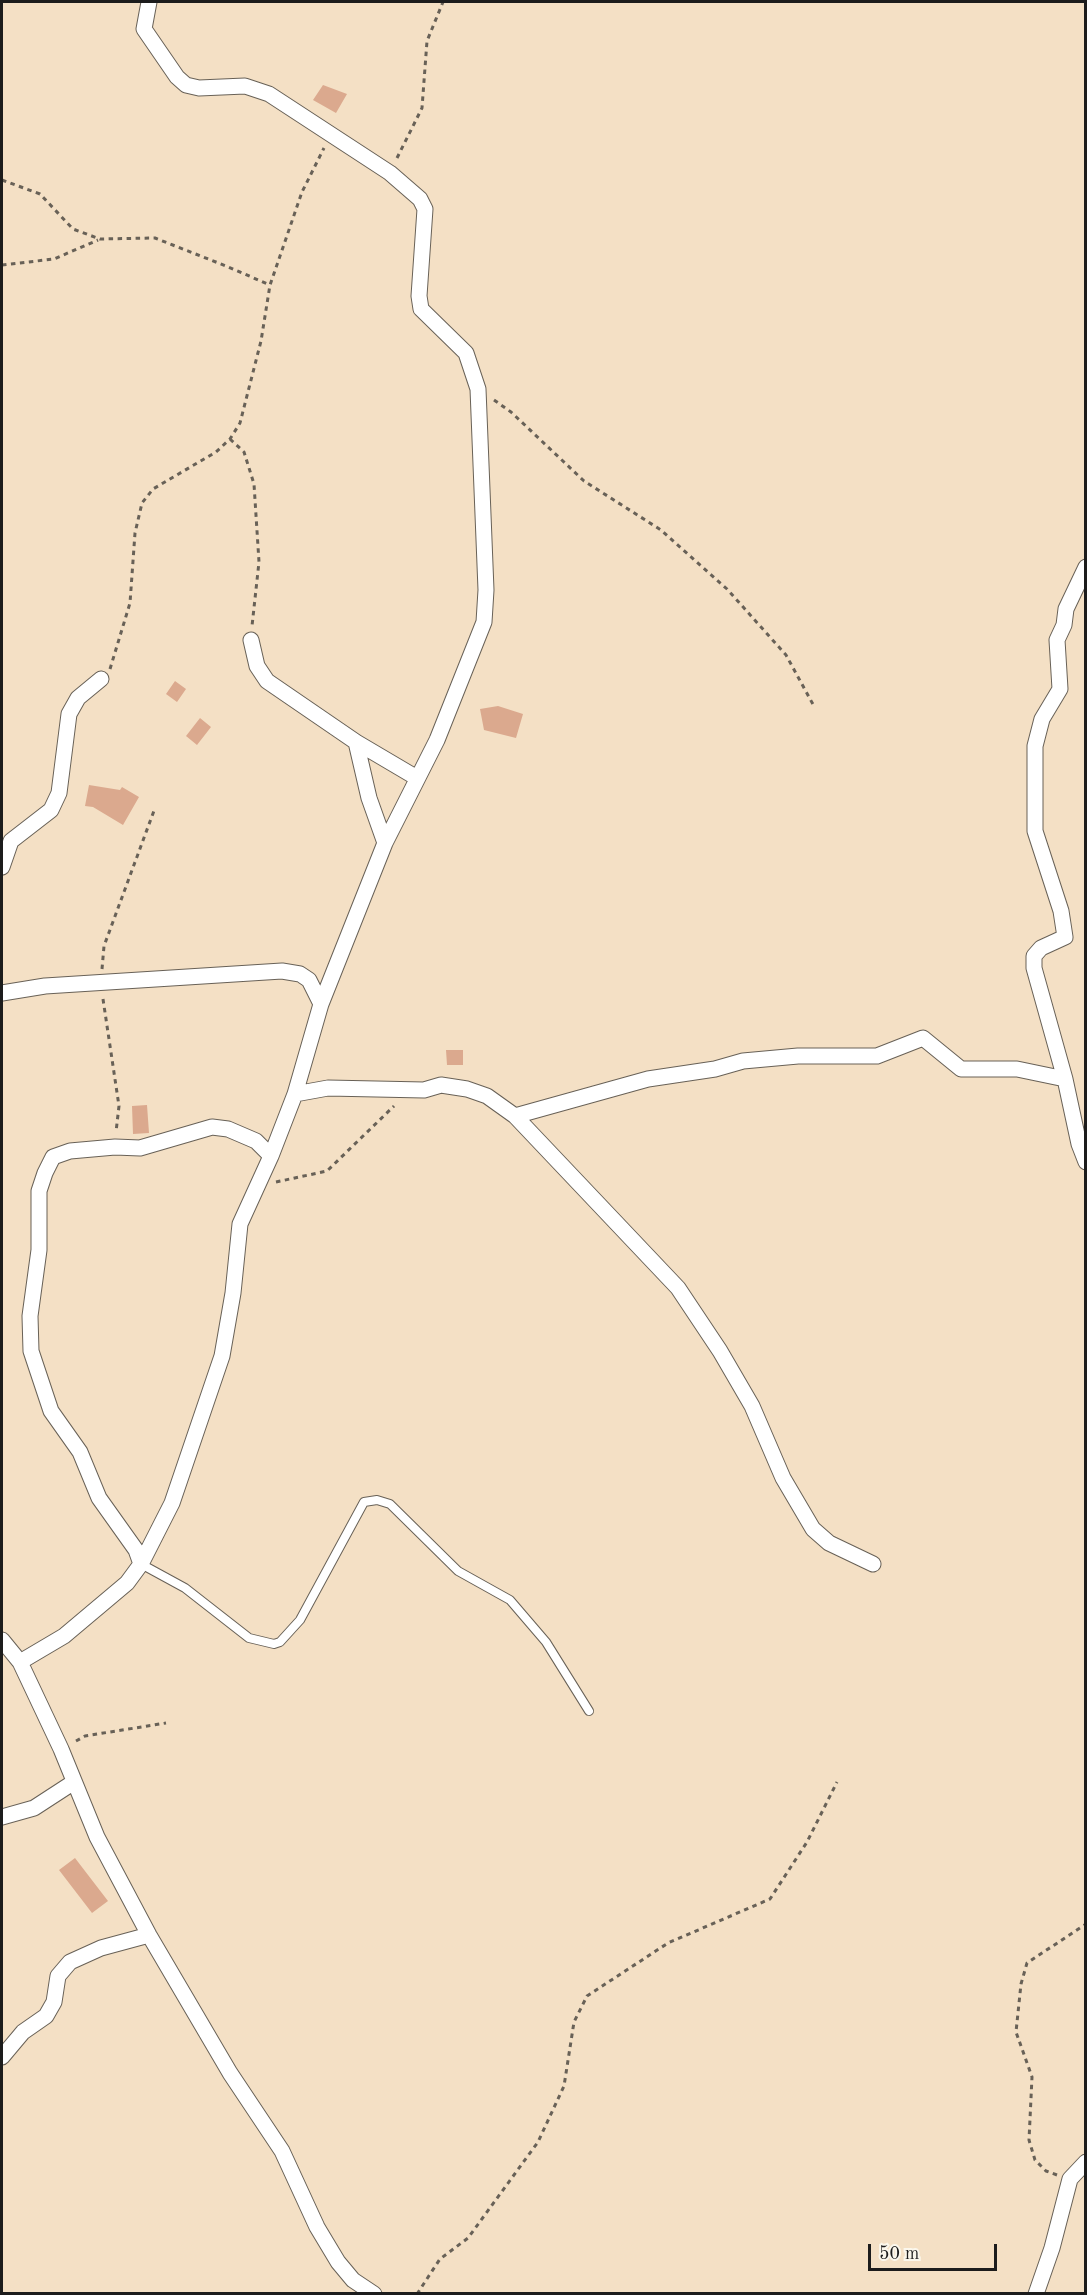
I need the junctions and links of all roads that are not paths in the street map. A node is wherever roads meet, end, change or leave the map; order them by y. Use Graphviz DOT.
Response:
graph roads {
  1 [pos="148,2"];
  2 [pos="1086,567"];
  3 [pos="250,640"];
  4 [pos="101,679"];
  5 [pos="356,741"];
  6 [pos="417,778"];
  7 [pos="385,843"];
  8 [pos="2,867"];
  9 [pos="2,993"];
  10 [pos="321,1004"];
  11 [pos="1065,1079"];
  12 [pos="295,1094"];
  13 [pos="515,1116"];
  14 [pos="271,1156"];
  15 [pos="1086,1162"];
  16 [pos="141,1564"];
  17 [pos="873,1564"];
  18 [pos="2,1640"];
  19 [pos="12,1660"];
  20 [pos="589,1711"];
  21 [pos="74,1782"];
  22 [pos="2,1817"];
  23 [pos="149,1935"];
  24 [pos="2,2057"];
  25 [pos="1086,2162"];
  26 [pos="354,2287"];
  27 [pos="374,2294"];
  28 [pos="1036,2294"];
  1 -- 6 [label="street"];
  2 -- 11 [label="street"];
  3 -- 5 [label="street"];
  4 -- 8 [label="street"];
  5 -- 6 [label="street"];
  5 -- 7 [label="street"];
  6 -- 7 [label="street"];
  7 -- 10 [label="street"];
  9 -- 10 [label="street"];
  10 -- 12 [label="street"];
  11 -- 13 [label="street"];
  11 -- 15 [label="street"];
  12 -- 13 [label="street"];
  12 -- 14 [label="street"];
  13 -- 17 [label="street"];
  14 -- 16 [label="street"];
  14 -- 16 [label="street"];
  16 -- 19 [label="street"];
  16 -- 20 [label="lane"];
  18 -- 19 [label="street"];
  19 -- 21 [label="street"];
  21 -- 22 [label="street"];
  21 -- 23 [label="street"];
  23 -- 24 [label="street"];
  23 -- 26 [label="street"];
  25 -- 28 [label="street"];
  26 -- 27 [label="street"];
}
